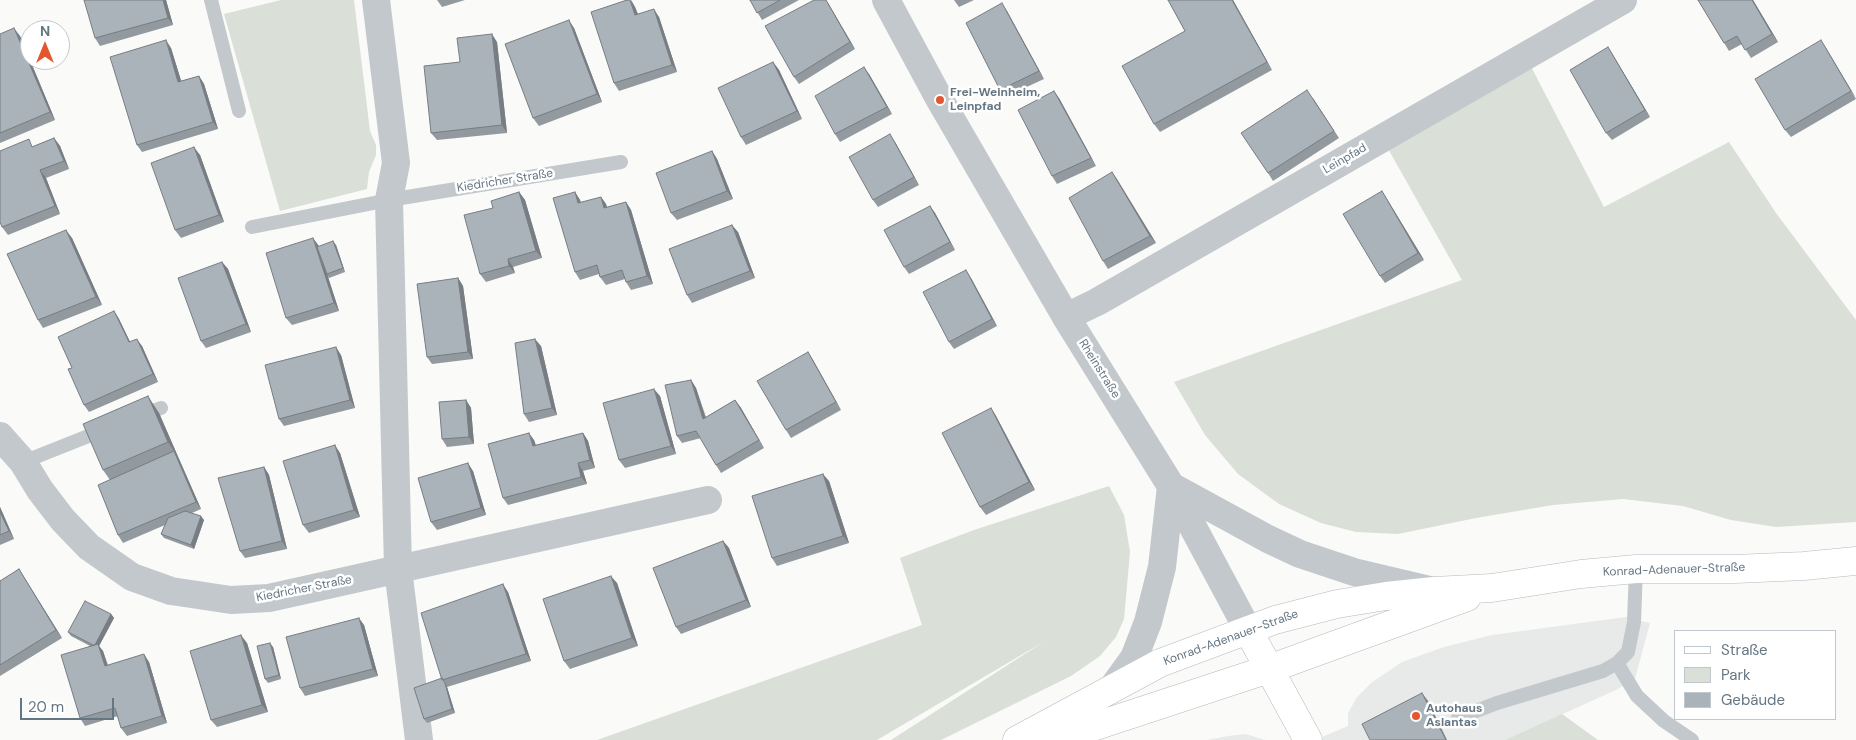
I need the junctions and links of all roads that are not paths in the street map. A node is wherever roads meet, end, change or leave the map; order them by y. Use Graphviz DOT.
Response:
graph roads {
  1 [pos="211,0"];
  2 [pos="376,0"];
  3 [pos="886,0"];
  4 [pos="1623,0"];
  5 [pos="240,111"];
  6 [pos="621,162"];
  7 [pos="389,200"];
  8 [pos="252,227"];
  9 [pos="1066,317"];
  10 [pos="161,408"];
  11 [pos="0,436"];
  12 [pos="23,462"];
  13 [pos="1171,486"];
  14 [pos="708,500"];
  15 [pos="1856,561"];
  16 [pos="398,569"];
  17 [pos="1636,569"];
  18 [pos="1492,588"];
  19 [pos="1434,590"];
  20 [pos="1248,630"];
  21 [pos="1617,663"];
  22 [pos="1269,668"];
  23 [pos="1113,687"];
  24 [pos="1458,718"];
  25 [pos="419,740"];
  26 [pos="1016,740"];
  27 [pos="1053,740"];
  28 [pos="1308,740"];
  29 [pos="1692,740"];
  1 -- 5 [label="lane"];
  2 -- 7 [label="street"];
  3 -- 9 [label="street, Rheinstraße"];
  4 -- 9 [label="street, Leinpfad"];
  6 -- 7 [label="lane, Kiedricher Straße"];
  7 -- 8 [label="lane, Kiedricher Straße"];
  7 -- 16 [label="street"];
  9 -- 13 [label="street, Rheinstraße"];
  10 -- 12 [label="lane"];
  11 -- 12 [label="street, Kiedricher Straße"];
  12 -- 16 [label="street, Kiedricher Straße"];
  13 -- 19 [label="street"];
  13 -- 20 [label="street, Rheinstraße"];
  13 -- 23 [label="street"];
  14 -- 16 [label="street, Kiedricher Straße"];
  15 -- 17 [label="main road, Konrad-Adenauer-Straße"];
  16 -- 25 [label="street"];
  17 -- 18 [label="main road, Konrad-Adenauer-Straße"];
  17 -- 21 [label="lane"];
  18 -- 19 [label="main road, Konrad-Adenauer-Straße"];
  18 -- 22 [label="main road, Konrad-Adenauer-Straße"];
  19 -- 20 [label="main road, Konrad-Adenauer-Straße"];
  20 -- 22 [label="main road, Rheinstraße"];
  20 -- 23 [label="main road, Konrad-Adenauer-Straße"];
  21 -- 24 [label="lane"];
  21 -- 29 [label="lane"];
  22 -- 27 [label="main road, Konrad-Adenauer-Straße"];
  22 -- 28 [label="main road, Rheinstraße"];
  23 -- 26 [label="main road, Konrad-Adenauer-Straße"];
}
